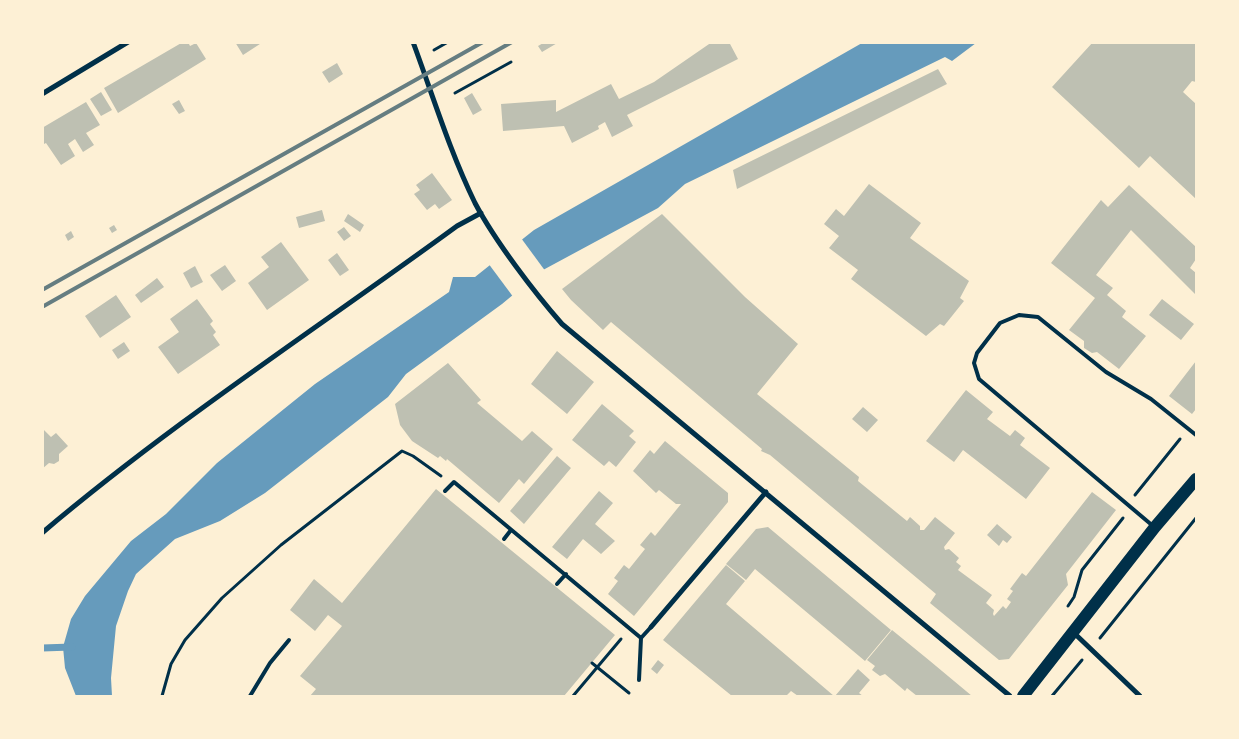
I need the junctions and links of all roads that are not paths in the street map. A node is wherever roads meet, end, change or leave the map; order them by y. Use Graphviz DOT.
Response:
graph roads {
  1 [pos="128,42"];
  2 [pos="413,42"];
  3 [pos="121,44"];
  4 [pos="42,94"];
  5 [pos="481,213"];
  6 [pos="1196,435"];
  7 [pos="1196,479"];
  8 [pos="445,491"];
  9 [pos="766,492"];
  10 [pos="1155,527"];
  11 [pos="511,530"];
  12 [pos="42,533"];
  13 [pos="504,539"];
  14 [pos="566,574"];
  15 [pos="557,584"];
  16 [pos="651,627"];
  17 [pos="1073,631"];
  18 [pos="641,638"];
  19 [pos="289,640"];
  20 [pos="639,680"];
  21 [pos="250,696"];
  22 [pos="1010,696"];
  23 [pos="1023,696"];
  24 [pos="1140,696"];
  1 -- 3 [label="street"];
  2 -- 5 [label="street"];
  3 -- 4 [label="street"];
  5 -- 9 [label="street"];
  5 -- 12 [label="street"];
  6 -- 10 [label="lane"];
  7 -- 10 [label="main road"];
  8 -- 11 [label="lane"];
  9 -- 16 [label="street"];
  9 -- 22 [label="street"];
  10 -- 17 [label="main road"];
  11 -- 13 [label="lane"];
  11 -- 14 [label="lane"];
  14 -- 15 [label="lane"];
  14 -- 18 [label="lane"];
  16 -- 18 [label="lane"];
  17 -- 23 [label="main road"];
  17 -- 24 [label="street"];
  18 -- 20 [label="lane"];
  19 -- 21 [label="lane"];
}
